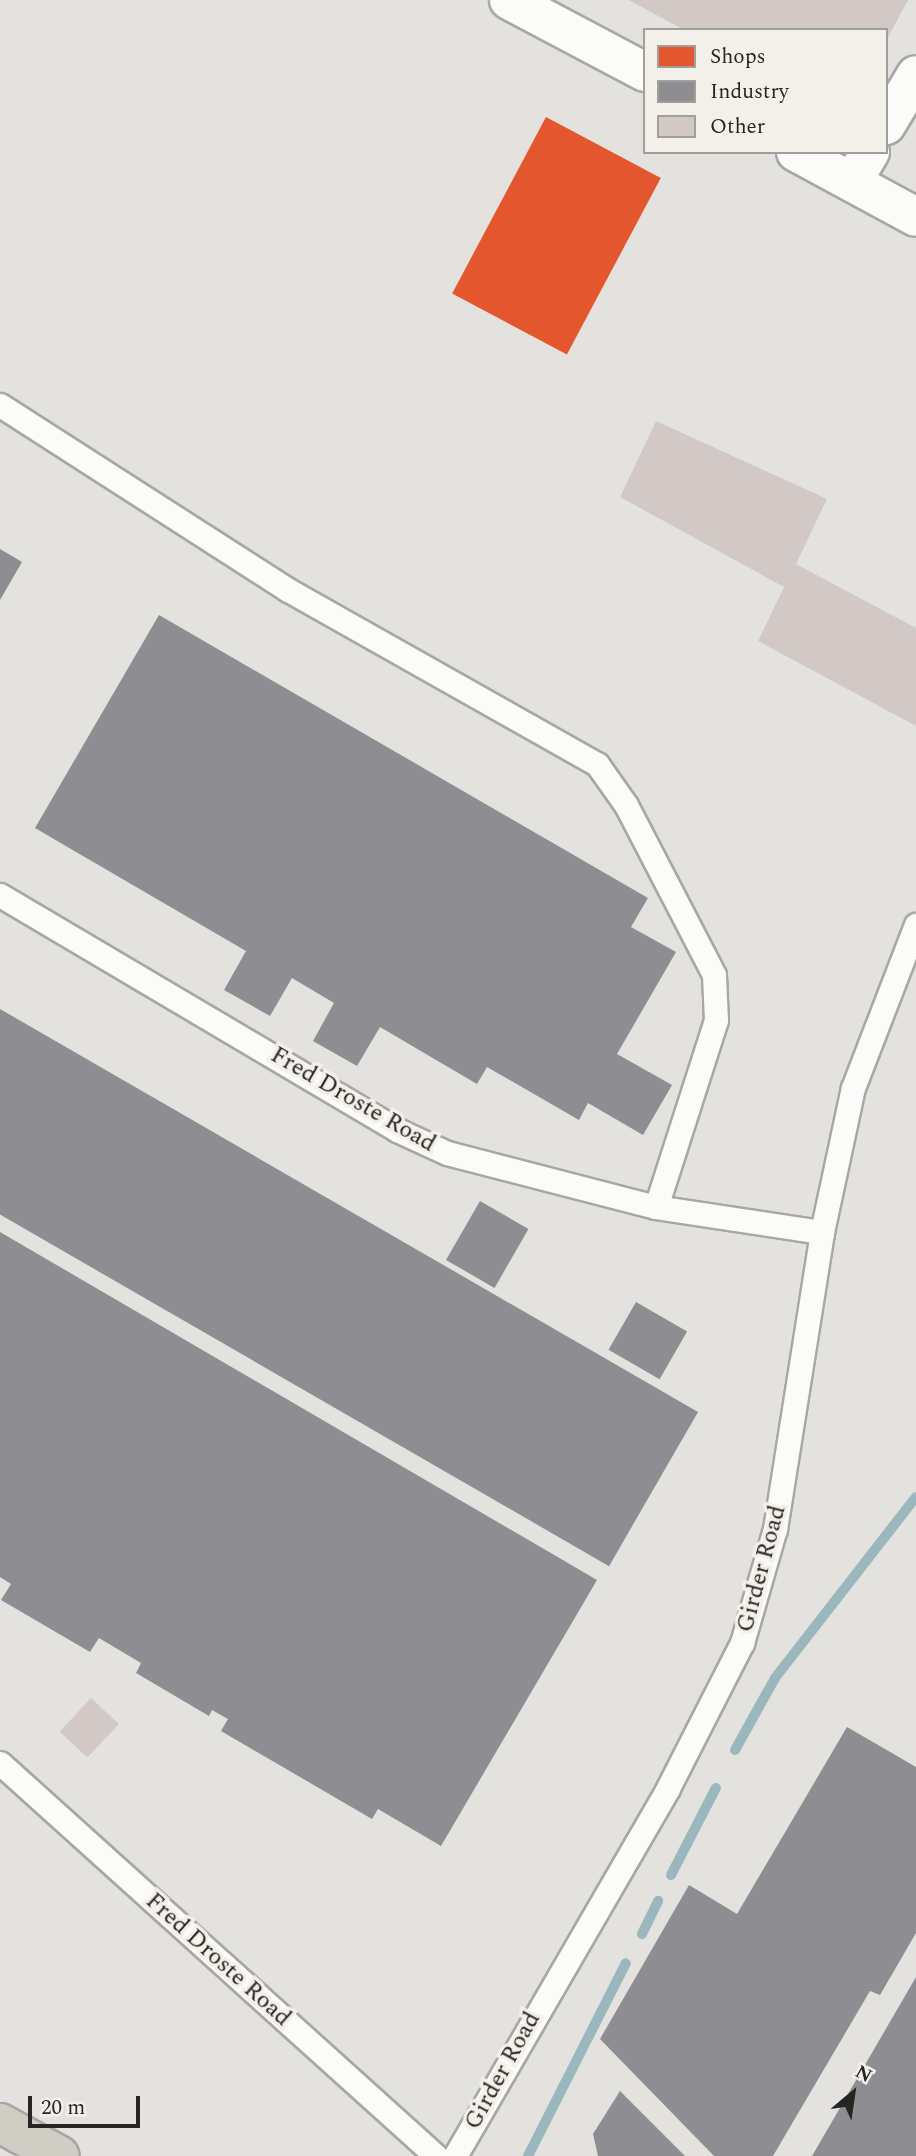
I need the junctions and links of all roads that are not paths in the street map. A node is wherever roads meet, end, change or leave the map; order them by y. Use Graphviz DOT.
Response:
graph roads {
  1 [pos="509,0"];
  2 [pos="643,71"];
  3 [pos="916,75"];
  4 [pos="888,122"];
  5 [pos="805,154"];
  6 [pos="861,167"];
  7 [pos="916,217"];
  8 [pos="0,405"];
  9 [pos="0,895"];
  10 [pos="916,925"];
  11 [pos="656,1207"];
  12 [pos="822,1233"];
  13 [pos="0,1763"];
  14 [pos="0,2123"];
  15 [pos="60,2156"];
  16 [pos="436,2156"];
  17 [pos="455,2156"];
  1 -- 2 [label="street"];
  3 -- 4 [label="street"];
  5 -- 6 [label="street"];
  6 -- 7 [label="street"];
  8 -- 11 [label="lane"];
  9 -- 11 [label="lane, Fred Droste Road"];
  10 -- 12 [label="lane, Girder Road"];
  11 -- 12 [label="lane, Fred Droste Road"];
  12 -- 17 [label="lane, Girder Road"];
  13 -- 16 [label="lane, Fred Droste Road"];
  14 -- 15 [label="highway"];
}
